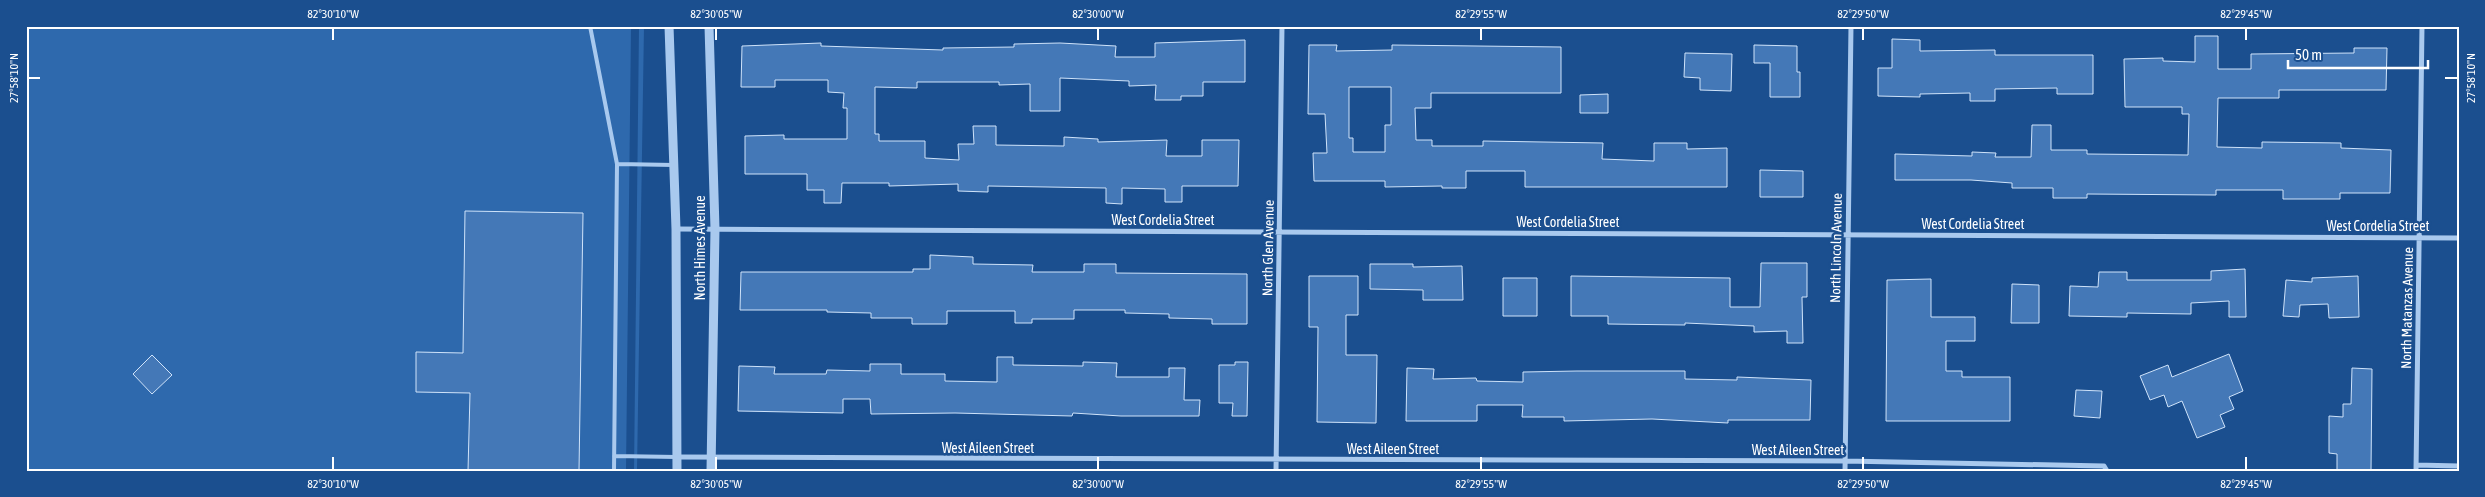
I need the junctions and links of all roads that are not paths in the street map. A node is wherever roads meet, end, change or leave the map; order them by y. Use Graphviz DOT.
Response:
graph roads {
  1 [pos="590,26"];
  2 [pos="669,26"];
  3 [pos="709,26"];
  4 [pos="1282,26"];
  5 [pos="1851,26"];
  6 [pos="2422,26"];
  7 [pos="617,164"];
  8 [pos="674,165"];
  9 [pos="676,230"];
  10 [pos="715,230"];
  11 [pos="1279,232"];
  12 [pos="1847,234"];
  13 [pos="2419,238"];
  14 [pos="2459,238"];
  15 [pos="614,456"];
  16 [pos="677,457"];
  17 [pos="711,458"];
  18 [pos="1277,460"];
  19 [pos="1845,461"];
  20 [pos="2459,466"];
  21 [pos="2416,468"];
  22 [pos="614,471"];
  23 [pos="677,471"];
  24 [pos="711,471"];
  25 [pos="1276,471"];
  26 [pos="1845,471"];
  27 [pos="2107,471"];
  1 -- 7 [label="lane"];
  2 -- 8 [label="street, North Himes Avenue"];
  3 -- 10 [label="street, North Himes Avenue"];
  4 -- 11 [label="street, North Glen Avenue"];
  5 -- 12 [label="street, North Lincoln Avenue"];
  6 -- 13 [label="street, North Matanzas Avenue"];
  7 -- 8 [label="lane"];
  7 -- 15 [label="lane"];
  8 -- 9 [label="street, North Himes Avenue"];
  9 -- 10 [label="street, West Cordelia Street"];
  9 -- 16 [label="street, North Himes Avenue"];
  10 -- 11 [label="street, West Cordelia Street"];
  10 -- 17 [label="street, North Himes Avenue"];
  11 -- 12 [label="street, West Cordelia Street"];
  11 -- 18 [label="street, North Glen Avenue"];
  12 -- 13 [label="street, West Cordelia Street"];
  12 -- 19 [label="street, North Lincoln Avenue"];
  13 -- 14 [label="street, West Cordelia Street"];
  13 -- 21 [label="street, North Matanzas Avenue"];
  15 -- 16 [label="lane"];
  15 -- 22 [label="lane"];
  16 -- 17 [label="street, West Aileen Street"];
  16 -- 23 [label="street, North Himes Avenue"];
  17 -- 18 [label="street, West Aileen Street"];
  17 -- 24 [label="street, North Himes Avenue"];
  18 -- 19 [label="street, West Aileen Street"];
  18 -- 25 [label="street, North Glen Avenue"];
  19 -- 26 [label="street, North Lincoln Avenue"];
  19 -- 27 [label="street, West Aileen Street"];
  20 -- 21 [label="street"];
}
